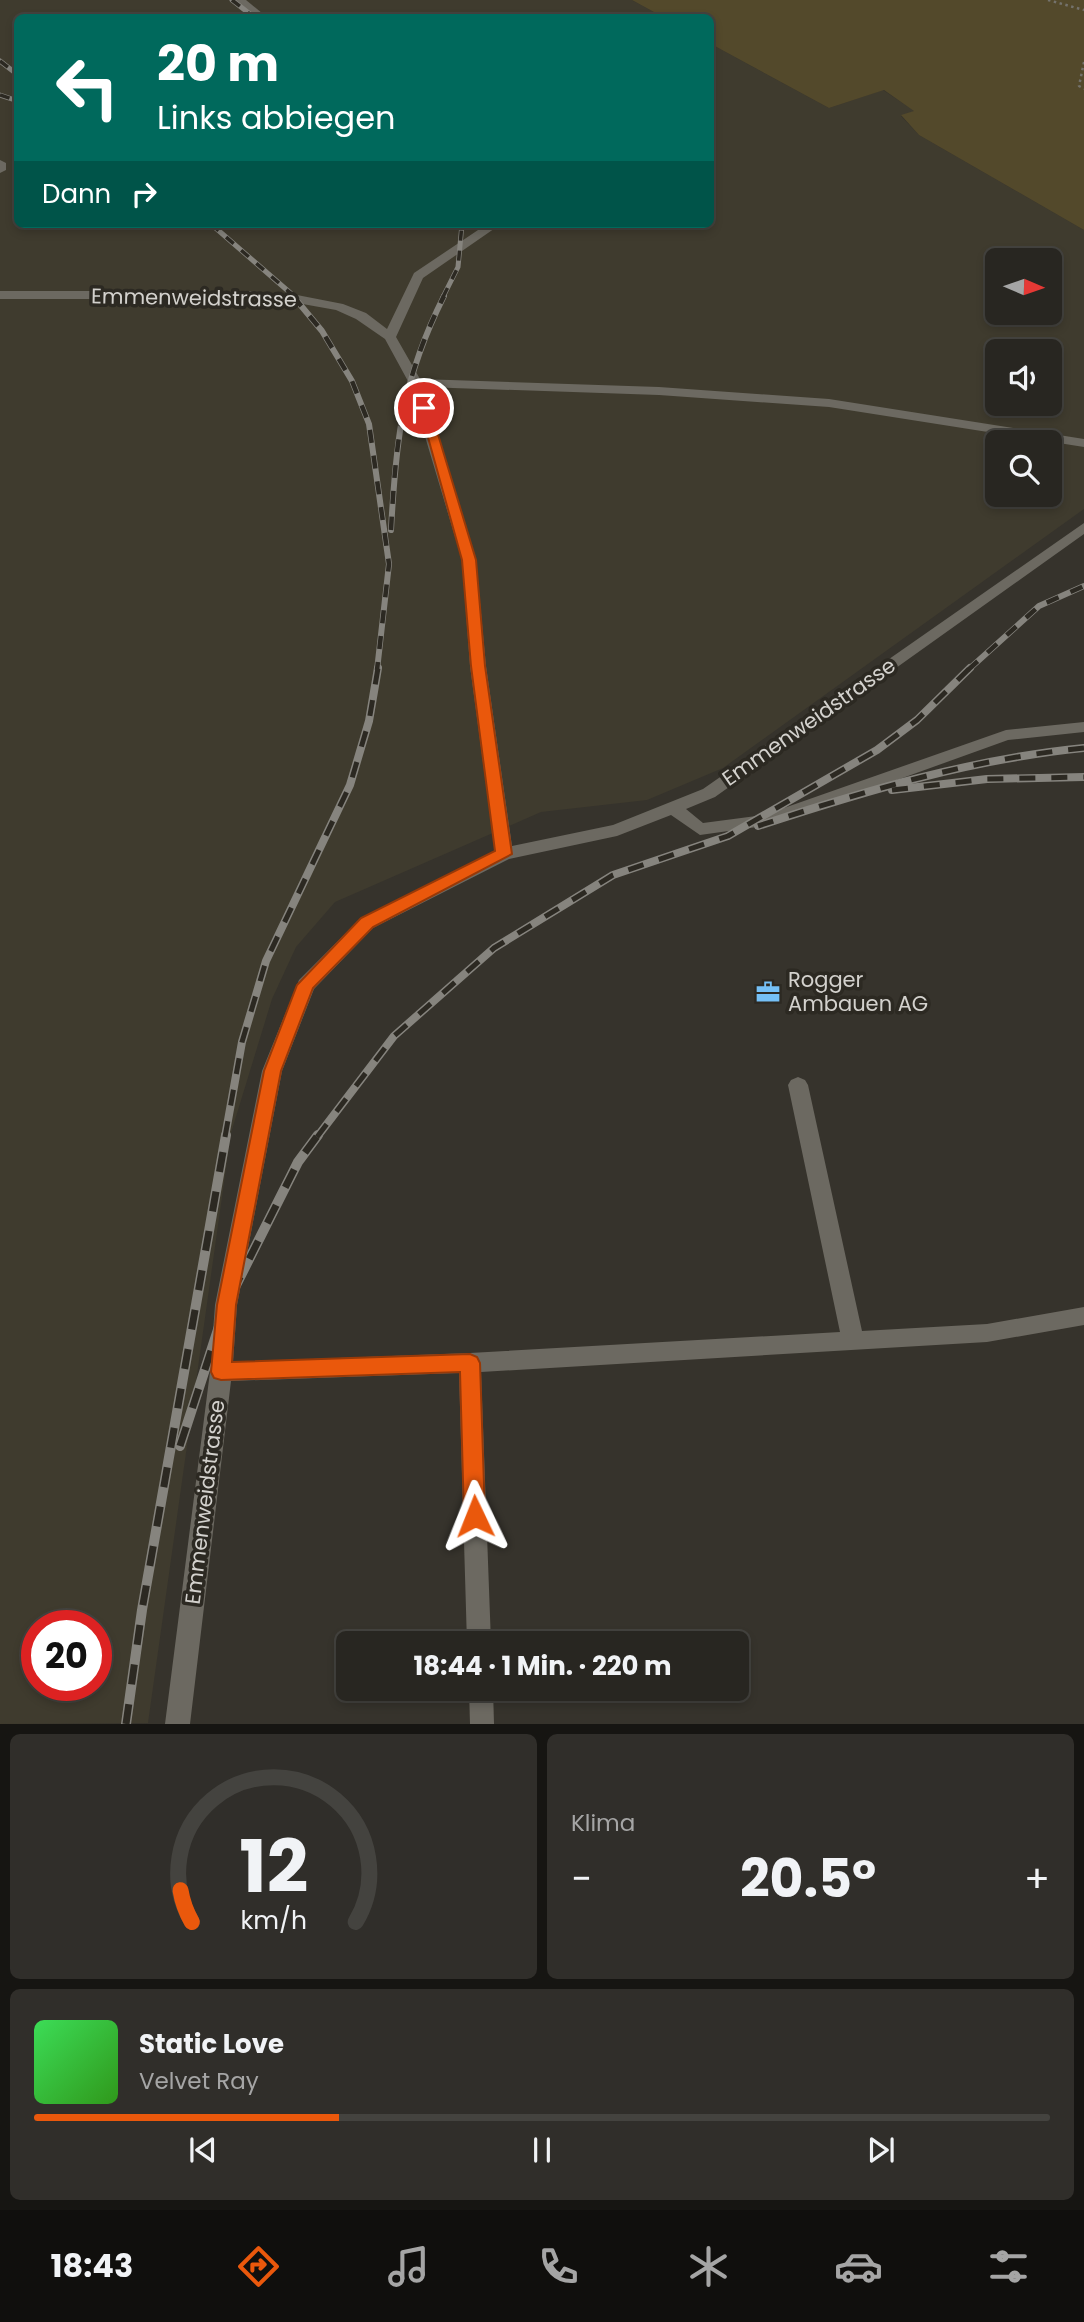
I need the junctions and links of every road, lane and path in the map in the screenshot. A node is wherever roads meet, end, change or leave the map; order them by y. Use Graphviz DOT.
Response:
graph roads {
  1 [pos="240,0"];
  2 [pos="1048,0"];
  3 [pos="1084,10"];
  4 [pos="257,14"];
  5 [pos="1084,62"];
  6 [pos="1084,89"];
  7 [pos="0,163"];
  8 [pos="0,170"];
  9 [pos="489,228"];
  10 [pos="0,295"];
  11 [pos="390,337"];
  12 [pos="416,383"];
  13 [pos="1084,443"];
  14 [pos="1084,527"];
  15 [pos="1084,727"];
  16 [pos="673,808"];
  17 [pos="504,854"];
  18 [pos="799,1085"];
  19 [pos="1084,1316"];
  20 [pos="853,1341"];
  21 [pos="470,1363"];
  22 [pos="221,1372"];
  23 [pos="479,1631"];
  24 [pos="481,1701"];
  25 [pos="177,1724"];
  26 [pos="482,1724"];
  1 -- 4 [label="street"];
  2 -- 3 [label="path"];
  5 -- 6 [label="path"];
  7 -- 8 [label="street"];
  9 -- 11 [label="street"];
  10 -- 11 [label="street, Emmenweidstrasse"];
  11 -- 12 [label="street, Emmenweidstrasse"];
  12 -- 13 [label="street"];
  12 -- 17 [label="street, Emmenweidstrasse"];
  14 -- 16 [label="street, Emmenweidstrasse"];
  15 -- 16 [label="street"];
  16 -- 17 [label="street, Emmenweidstrasse"];
  17 -- 22 [label="street, Emmenweidstrasse"];
  18 -- 20 [label="street"];
  19 -- 20 [label="street"];
  20 -- 21 [label="street"];
  21 -- 22 [label="street"];
  21 -- 23 [label="street"];
  22 -- 25 [label="street, Emmenweidstrasse"];
  24 -- 26 [label="street"];
}
